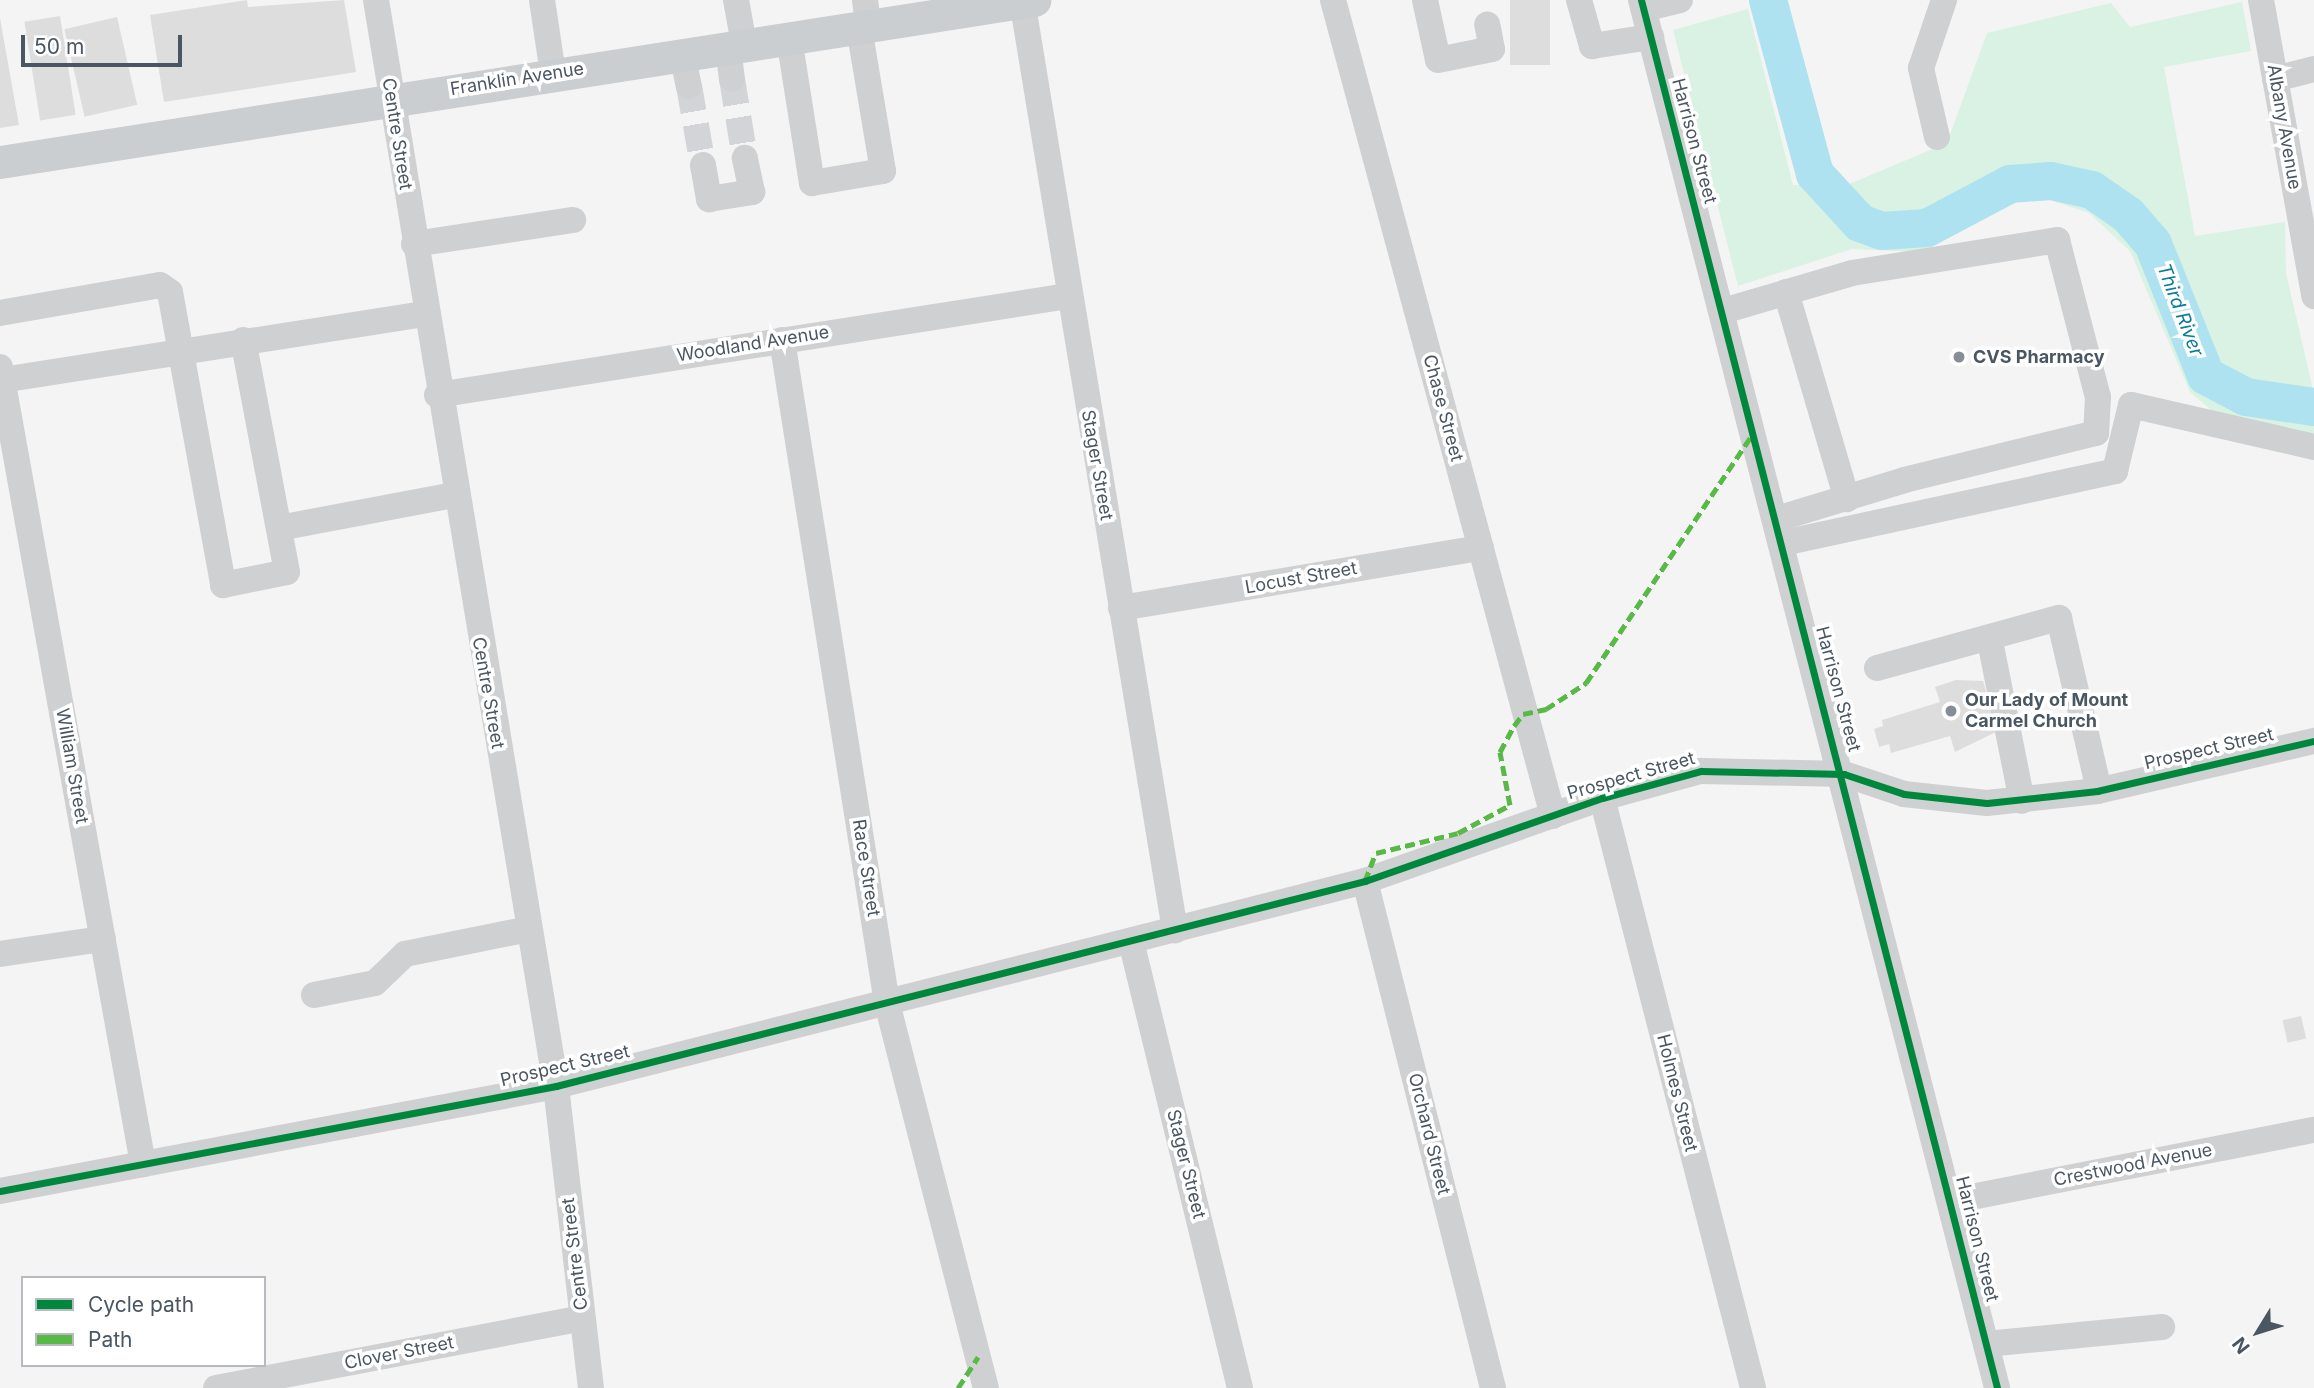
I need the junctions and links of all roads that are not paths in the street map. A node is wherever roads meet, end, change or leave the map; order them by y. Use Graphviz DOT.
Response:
graph roads {
  1 [pos="376,0"];
  2 [pos="542,0"];
  3 [pos="736,0"];
  4 [pos="1334,0"];
  5 [pos="1425,0"];
  6 [pos="1579,0"];
  7 [pos="1680,0"];
  8 [pos="1944,0"];
  9 [pos="2261,0"];
  10 [pos="1026,1"];
  11 [pos="1643,5"];
  12 [pos="864,18"];
  13 [pos="1487,24"];
  14 [pos="1651,37"];
  15 [pos="789,38"];
  16 [pos="682,54"];
  17 [pos="734,57"];
  18 [pos="2314,69"];
  19 [pos="553,74"];
  20 [pos="2275,79"];
  21 [pos="689,86"];
  22 [pos="392,98"];
  23 [pos="1937,137"];
  24 [pos="745,158"];
  25 [pos="0,162"];
  26 [pos="703,165"];
  27 [pos="573,220"];
  28 [pos="414,244"];
  29 [pos="1786,292"];
  30 [pos="1069,296"];
  31 [pos="2314,296"];
  32 [pos="1723,311"];
  33 [pos="0,313"];
  34 [pos="425,314"];
  35 [pos="243,340"];
  36 [pos="782,340"];
  37 [pos="179,350"];
  38 [pos="1,374"];
  39 [pos="437,395"];
  40 [pos="2314,447"];
  41 [pos="454,495"];
  42 [pos="1847,499"];
  43 [pos="279,528"];
  44 [pos="1780,531"];
  45 [pos="1481,548"];
  46 [pos="1121,608"];
  47 [pos="1990,640"];
  48 [pos="1877,668"];
  49 [pos="2314,741"];
  50 [pos="1844,774"];
  51 [pos="2099,790"];
  52 [pos="1602,798"];
  53 [pos="2022,801"];
  54 [pos="1553,816"];
  55 [pos="1365,881"];
  56 [pos="529,929"];
  57 [pos="1175,930"];
  58 [pos="103,939"];
  59 [pos="1131,941"];
  60 [pos="0,954"];
  61 [pos="314,995"];
  62 [pos="887,1003"];
  63 [pos="556,1086"];
  64 [pos="2314,1130"];
  65 [pos="143,1164"];
  66 [pos="0,1191"];
  67 [pos="1951,1200"];
  68 [pos="582,1318"];
  69 [pos="2162,1327"];
  70 [pos="1986,1344"];
  71 [pos="248,1385"];
  72 [pos="216,1388"];
  73 [pos="591,1388"];
  74 [pos="986,1388"];
  75 [pos="1240,1388"];
  76 [pos="1493,1388"];
  77 [pos="1753,1388"];
  78 [pos="1997,1388"];
  1 -- 22 [label="street, Centre Street"];
  2 -- 19 [label="street"];
  3 -- 17 [label="street"];
  4 -- 45 [label="street, Chase Street"];
  5 -- 13 [label="street"];
  6 -- 14 [label="street"];
  7 -- 11 [label="street"];
  8 -- 23 [label="street"];
  9 -- 20 [label="street, Albany Avenue"];
  10 -- 12 [label="main road, Franklin Avenue"];
  10 -- 30 [label="street, Stager Street"];
  11 -- 14 [label="street, Harrison Street"];
  12 -- 15 [label="main road, Franklin Avenue"];
  12 -- 15 [label="street"];
  14 -- 32 [label="street, Harrison Street"];
  15 -- 17 [label="main road, Franklin Avenue"];
  16 -- 17 [label="main road, Franklin Avenue"];
  16 -- 19 [label="main road, Franklin Avenue"];
  16 -- 21 [label="street"];
  18 -- 20 [label="street"];
  19 -- 22 [label="main road, Franklin Avenue"];
  20 -- 31 [label="street, Albany Avenue"];
  22 -- 25 [label="main road, Franklin Avenue"];
  22 -- 28 [label="street, Centre Street"];
  24 -- 26 [label="street"];
  27 -- 28 [label="street"];
  28 -- 34 [label="street, Centre Street"];
  29 -- 32 [label="street"];
  29 -- 42 [label="street"];
  29 -- 42 [label="street"];
  30 -- 36 [label="street, Woodland Avenue"];
  30 -- 46 [label="street, Stager Street"];
  32 -- 44 [label="street, Harrison Street"];
  33 -- 37 [label="street"];
  34 -- 35 [label="street"];
  34 -- 39 [label="street, Centre Street"];
  35 -- 37 [label="street"];
  35 -- 43 [label="street"];
  36 -- 39 [label="street, Woodland Avenue"];
  36 -- 62 [label="street, Race Street"];
  37 -- 38 [label="street"];
  37 -- 43 [label="street"];
  38 -- 58 [label="street, William Street"];
  39 -- 41 [label="street, Centre Street"];
  40 -- 44 [label="street"];
  41 -- 43 [label="street"];
  41 -- 56 [label="street, Centre Street"];
  42 -- 44 [label="street"];
  44 -- 50 [label="street, Harrison Street"];
  45 -- 46 [label="street, Locust Street"];
  45 -- 54 [label="street, Chase Street"];
  46 -- 57 [label="street, Stager Street"];
  47 -- 48 [label="street"];
  47 -- 51 [label="street"];
  47 -- 53 [label="street"];
  49 -- 51 [label="street, Prospect Street"];
  50 -- 52 [label="street, Prospect Street"];
  50 -- 53 [label="street, Prospect Street"];
  50 -- 67 [label="street, Harrison Street"];
  51 -- 53 [label="street, Prospect Street"];
  52 -- 54 [label="street, Prospect Street"];
  52 -- 77 [label="street, Holmes Street"];
  54 -- 55 [label="street, Prospect Street"];
  55 -- 57 [label="street, Prospect Street"];
  55 -- 76 [label="street, Orchard Street"];
  56 -- 61 [label="street"];
  56 -- 63 [label="street, Centre Street"];
  57 -- 59 [label="street, Prospect Street"];
  58 -- 60 [label="street"];
  58 -- 65 [label="street, William Street"];
  59 -- 62 [label="street, Prospect Street"];
  59 -- 75 [label="street, Stager Street"];
  62 -- 63 [label="street, Prospect Street"];
  62 -- 74 [label="street, Race Street"];
  63 -- 65 [label="street, Prospect Street"];
  63 -- 68 [label="street, Centre Street"];
  64 -- 67 [label="street, Crestwood Avenue"];
  65 -- 66 [label="street, Prospect Street"];
  67 -- 70 [label="street, Harrison Street"];
  68 -- 71 [label="street, Clover Street"];
  68 -- 73 [label="street, Centre Street"];
  69 -- 70 [label="street"];
  70 -- 78 [label="street, Harrison Street"];
  71 -- 72 [label="street, Clover Street"];
}
